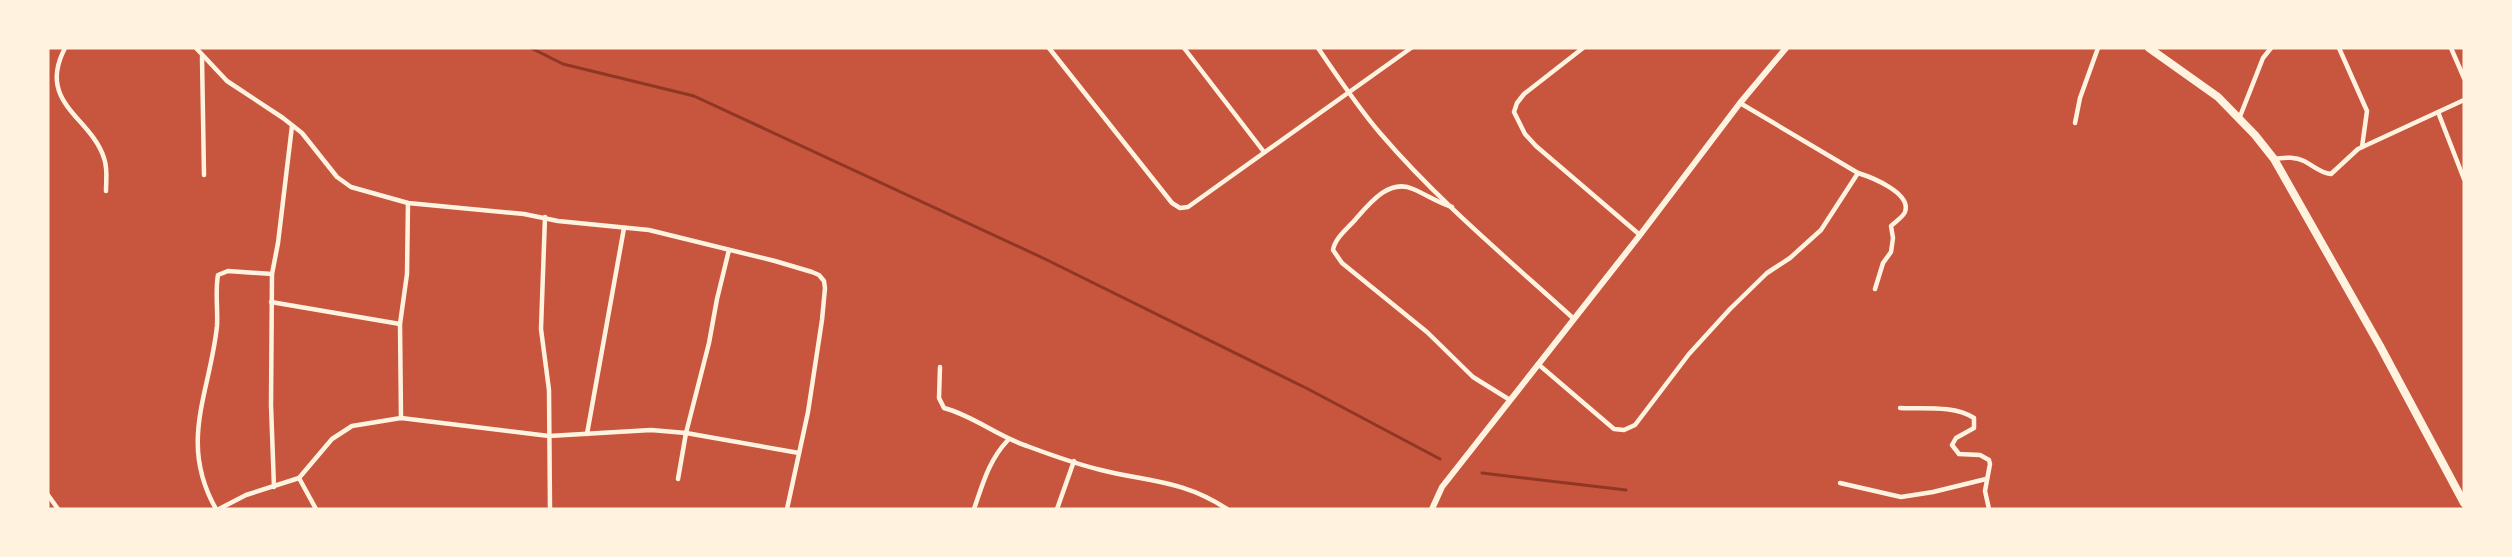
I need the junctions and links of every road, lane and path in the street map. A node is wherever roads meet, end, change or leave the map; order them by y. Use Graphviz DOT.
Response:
graph roads {
  1 [pos="65,48"];
  2 [pos="196,48"];
  3 [pos="1049,48"];
  4 [pos="1185,48"];
  5 [pos="1318,48"];
  6 [pos="1411,48"];
  7 [pos="1584,48"];
  8 [pos="1786,48"];
  9 [pos="2098,48"];
  10 [pos="2149,48"];
  11 [pos="2271,48"];
  12 [pos="2339,48"];
  13 [pos="2451,48"];
  14 [pos="202,57"];
  15 [pos="2464,78"];
  16 [pos="1349,94"];
  17 [pos="2464,100"];
  18 [pos="1740,103"];
  19 [pos="2438,112"];
  20 [pos="2239,119"];
  21 [pos="2075,123"];
  22 [pos="292,125"];
  23 [pos="2361,147"];
  24 [pos="1264,152"];
  25 [pos="2274,159"];
  26 [pos="1858,173"];
  27 [pos="204,175"];
  28 [pos="2464,179"];
  29 [pos="106,191"];
  30 [pos="408,203"];
  31 [pos="1452,207"];
  32 [pos="545,217"];
  33 [pos="624,228"];
  34 [pos="1640,235"];
  35 [pos="729,250"];
  36 [pos="272,274"];
  37 [pos="1875,289"];
  38 [pos="271,302"];
  39 [pos="1574,319"];
  40 [pos="400,324"];
  41 [pos="1538,364"];
  42 [pos="940,367"];
  43 [pos="1510,400"];
  44 [pos="1900,408"];
  45 [pos="400,418"];
  46 [pos="686,433"];
  47 [pos="587,434"];
  48 [pos="549,436"];
  49 [pos="1008,440"];
  50 [pos="799,453"];
  51 [pos="1074,461"];
  52 [pos="299,478"];
  53 [pos="678,479"];
  54 [pos="1986,479"];
  55 [pos="1840,483"];
  56 [pos="274,487"];
  57 [pos="48,495"];
  58 [pos="2464,503"];
  59 [pos="58,509"];
  60 [pos="217,509"];
  61 [pos="316,509"];
  62 [pos="550,509"];
  63 [pos="787,509"];
  64 [pos="974,509"];
  65 [pos="1057,509"];
  66 [pos="1227,509"];
  67 [pos="1432,509"];
  68 [pos="1989,509"];
  1 -- 29 [label="street"];
  2 -- 14 [label="street"];
  3 -- 24 [label="street"];
  4 -- 24 [label="street"];
  5 -- 16 [label="street"];
  6 -- 16 [label="street"];
  7 -- 34 [label="street"];
  8 -- 18 [label="street"];
  9 -- 21 [label="street"];
  10 -- 20 [label="highway"];
  11 -- 20 [label="street"];
  12 -- 23 [label="street"];
  13 -- 15 [label="street"];
  14 -- 22 [label="street"];
  14 -- 27 [label="street"];
  16 -- 24 [label="street"];
  16 -- 31 [label="street"];
  17 -- 19 [label="street"];
  18 -- 26 [label="street"];
  18 -- 34 [label="street"];
  19 -- 23 [label="street"];
  19 -- 28 [label="street"];
  20 -- 25 [label="highway"];
  22 -- 30 [label="street"];
  22 -- 36 [label="street"];
  23 -- 25 [label="street"];
  25 -- 58 [label="highway"];
  26 -- 37 [label="street"];
  26 -- 41 [label="street"];
  30 -- 32 [label="street"];
  30 -- 40 [label="street"];
  31 -- 39 [label="street"];
  31 -- 43 [label="street"];
  32 -- 33 [label="street"];
  32 -- 48 [label="street"];
  33 -- 35 [label="street"];
  33 -- 47 [label="street"];
  34 -- 39 [label="street"];
  35 -- 46 [label="street"];
  35 -- 50 [label="street"];
  36 -- 38 [label="street"];
  36 -- 60 [label="street"];
  38 -- 40 [label="street"];
  38 -- 56 [label="street"];
  39 -- 41 [label="street"];
  40 -- 45 [label="street"];
  41 -- 43 [label="street"];
  42 -- 49 [label="street"];
  43 -- 67 [label="street"];
  44 -- 54 [label="street"];
  45 -- 48 [label="street"];
  45 -- 52 [label="street"];
  46 -- 47 [label="street"];
  46 -- 50 [label="street"];
  46 -- 53 [label="street"];
  47 -- 48 [label="street"];
  48 -- 62 [label="street"];
  49 -- 51 [label="street"];
  49 -- 64 [label="street"];
  50 -- 63 [label="street"];
  51 -- 65 [label="street"];
  51 -- 66 [label="street"];
  52 -- 56 [label="street"];
  52 -- 61 [label="street"];
  54 -- 55 [label="street"];
  54 -- 68 [label="street"];
  56 -- 60 [label="street"];
  57 -- 59 [label="street"];
}
